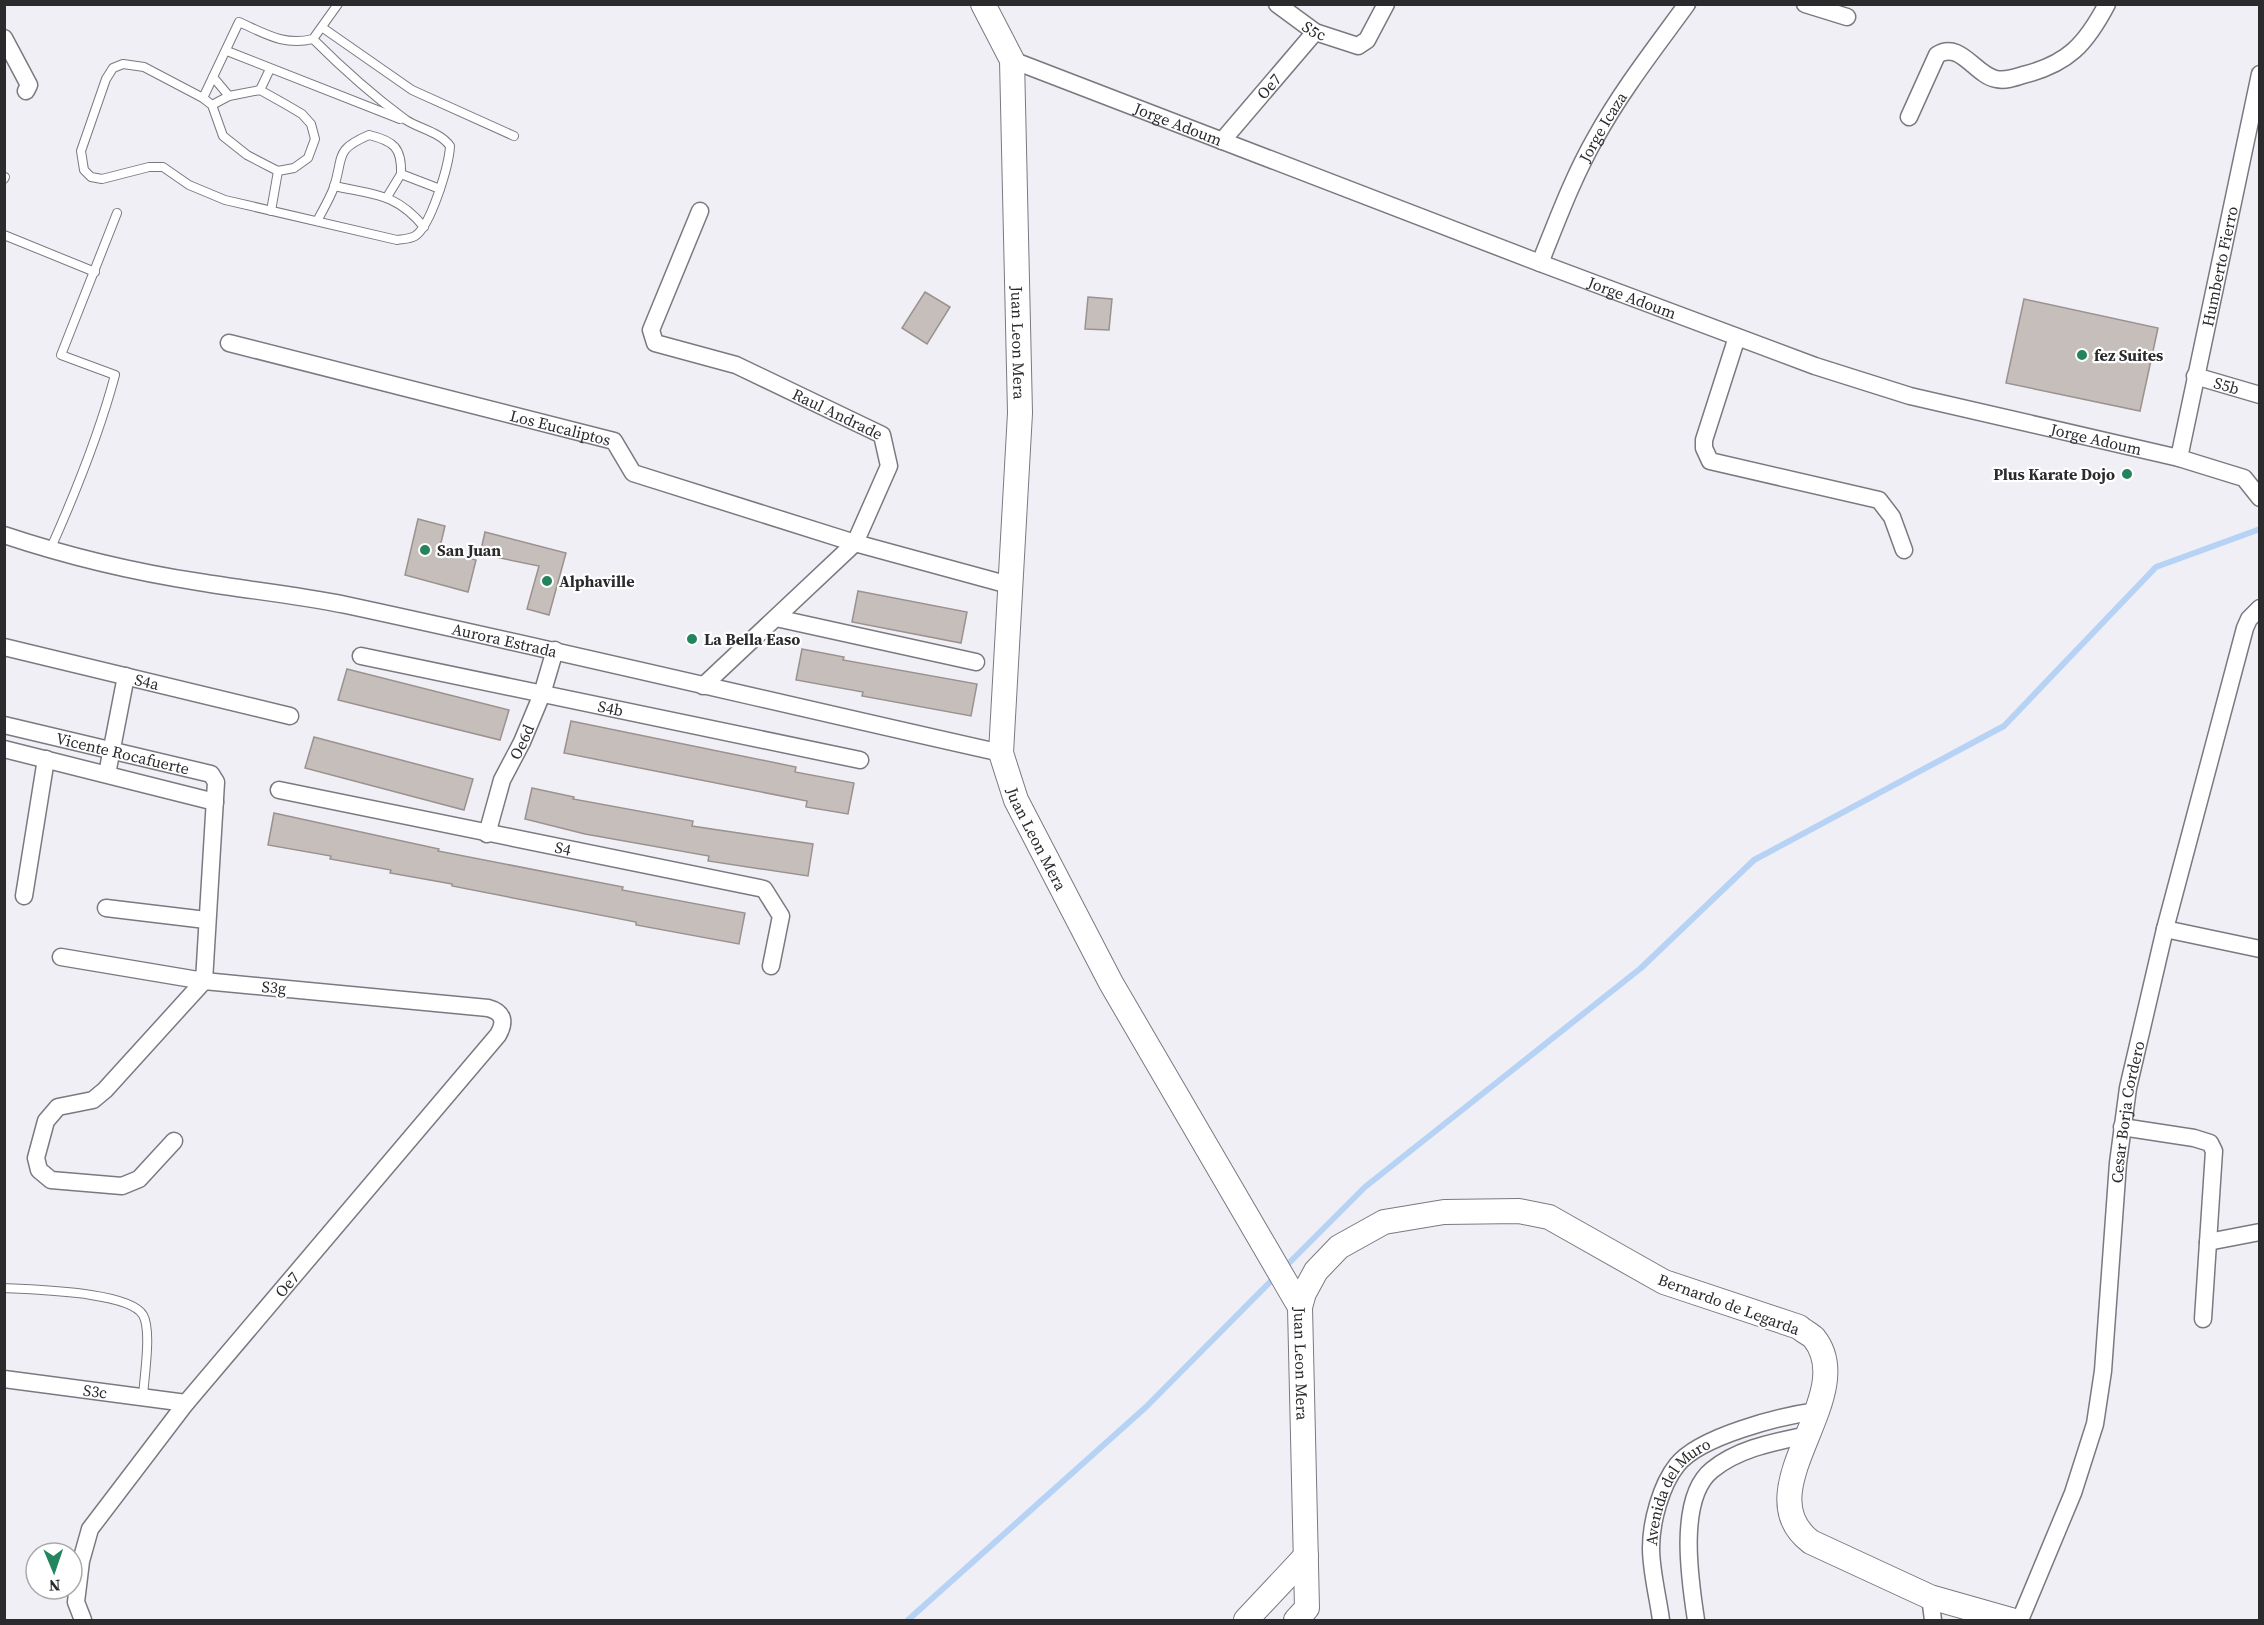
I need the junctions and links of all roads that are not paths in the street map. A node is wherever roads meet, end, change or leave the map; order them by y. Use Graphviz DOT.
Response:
graph roads {
  1 [pos="338,4"];
  2 [pos="983,4"];
  3 [pos="1277,4"];
  4 [pos="1386,4"];
  5 [pos="1687,4"];
  6 [pos="1805,4"];
  7 [pos="2107,4"];
  8 [pos="1847,17"];
  9 [pos="323,28"];
  10 [pos="1315,32"];
  11 [pos="4,38"];
  12 [pos="313,39"];
  13 [pos="227,51"];
  14 [pos="1012,60"];
  15 [pos="270,69"];
  16 [pos="2259,76"];
  17 [pos="213,77"];
  18 [pos="260,90"];
  19 [pos="26,91"];
  20 [pos="229,96"];
  21 [pos="203,98"];
  22 [pos="212,105"];
  23 [pos="1909,117"];
  24 [pos="411,123"];
  25 [pos="514,136"];
  26 [pos="1222,141"];
  27 [pos="278,171"];
  28 [pos="401,174"];
  29 [pos="334,186"];
  30 [pos="440,189"];
  31 [pos="387,198"];
  32 [pos="272,211"];
  33 [pos="700,211"];
  34 [pos="117,213"];
  35 [pos="318,221"];
  36 [pos="424,227"];
  37 [pos="4,235"];
  38 [pos="1540,263"];
  39 [pos="95,272"];
  40 [pos="1737,337"];
  41 [pos="229,343"];
  42 [pos="2195,376"];
  43 [pos="2259,394"];
  44 [pos="2179,459"];
  45 [pos="2259,498"];
  46 [pos="4,535"];
  47 [pos="855,543"];
  48 [pos="50,550"];
  49 [pos="1904,550"];
  50 [pos="1010,585"];
  51 [pos="2259,608"];
  52 [pos="776,618"];
  53 [pos="4,647"];
  54 [pos="555,650"];
  55 [pos="361,656"];
  56 [pos="976,662"];
  57 [pos="126,676"];
  58 [pos="703,686"];
  59 [pos="542,694"];
  60 [pos="290,716"];
  61 [pos="4,725"];
  62 [pos="4,749"];
  63 [pos="111,750"];
  64 [pos="1001,753"];
  65 [pos="45,759"];
  66 [pos="860,760"];
  67 [pos="108,774"];
  68 [pos="279,790"];
  69 [pos="214,802"];
  70 [pos="488,834"];
  71 [pos="24,896"];
  72 [pos="106,908"];
  73 [pos="206,920"];
  74 [pos="2165,929"];
  75 [pos="2259,949"];
  76 [pos="61,957"];
  77 [pos="771,966"];
  78 [pos="204,981"];
  79 [pos="503,1017"];
  80 [pos="2122,1127"];
  81 [pos="174,1141"];
  82 [pos="2259,1232"];
  83 [pos="2208,1242"];
  84 [pos="4,1288"];
  85 [pos="1300,1307"];
  86 [pos="2203,1319"];
  87 [pos="4,1379"];
  88 [pos="143,1397"];
  89 [pos="186,1403"];
  90 [pos="1817,1411"];
  91 [pos="1807,1435"];
  92 [pos="1306,1556"];
  93 [pos="1932,1609"];
  94 [pos="1303,1616"];
  95 [pos="83,1620"];
  96 [pos="1246,1620"];
  97 [pos="1661,1620"];
  98 [pos="1696,1620"];
  99 [pos="2011,1620"];
  100 [pos="2020,1620"];
  1 -- 9 [label="lane"];
  2 -- 14 [label="street, Juan Leon Mera"];
  3 -- 10 [label="street, S5c"];
  4 -- 10 [label="street, S5c"];
  5 -- 38 [label="street, Jorge Icaza"];
  6 -- 8 [label="street"];
  7 -- 23 [label="street"];
  9 -- 12 [label="lane"];
  9 -- 25 [label="lane"];
  10 -- 26 [label="street, Oe7"];
  11 -- 19 [label="street"];
  12 -- 13 [label="lane"];
  12 -- 24 [label="lane"];
  13 -- 15 [label="lane"];
  13 -- 17 [label="lane"];
  14 -- 26 [label="street, Jorge Adoum"];
  14 -- 50 [label="street, Juan Leon Mera"];
  15 -- 18 [label="lane"];
  15 -- 24 [label="lane"];
  16 -- 42 [label="street, Humberto Fierro"];
  17 -- 20 [label="lane"];
  17 -- 21 [label="lane"];
  18 -- 20 [label="lane"];
  18 -- 27 [label="lane"];
  20 -- 22 [label="lane"];
  21 -- 22 [label="lane"];
  21 -- 32 [label="lane"];
  22 -- 27 [label="lane"];
  24 -- 30 [label="lane"];
  26 -- 38 [label="street, Jorge Adoum"];
  27 -- 32 [label="lane"];
  28 -- 29 [label="lane"];
  28 -- 30 [label="lane"];
  28 -- 31 [label="lane"];
  29 -- 31 [label="lane"];
  29 -- 35 [label="lane"];
  30 -- 36 [label="lane"];
  31 -- 36 [label="lane"];
  32 -- 35 [label="lane"];
  33 -- 47 [label="street, Raul Andrade"];
  34 -- 39 [label="lane"];
  35 -- 36 [label="lane"];
  37 -- 39 [label="lane"];
  38 -- 40 [label="street, Jorge Adoum"];
  39 -- 48 [label="lane"];
  40 -- 44 [label="street, Jorge Adoum"];
  40 -- 49 [label="street"];
  41 -- 47 [label="street, Los Eucaliptos"];
  42 -- 43 [label="street, S5b"];
  42 -- 44 [label="street, Humberto Fierro"];
  44 -- 45 [label="street, Jorge Adoum"];
  46 -- 48 [label="street, Aurora Estrada"];
  47 -- 50 [label="street, Los Eucaliptos"];
  47 -- 52 [label="street, Raul Andrade"];
  48 -- 54 [label="street, Aurora Estrada"];
  50 -- 64 [label="street, Juan Leon Mera"];
  51 -- 74 [label="street, Cesar Borja Cordero"];
  52 -- 56 [label="street"];
  52 -- 58 [label="street, Raul Andrade"];
  53 -- 57 [label="street, S4a"];
  54 -- 58 [label="street, Aurora Estrada"];
  54 -- 59 [label="street, Oe6d"];
  55 -- 59 [label="street, S4b"];
  57 -- 60 [label="street, S4a"];
  57 -- 63 [label="street"];
  58 -- 64 [label="street, Aurora Estrada"];
  59 -- 66 [label="street, S4b"];
  59 -- 70 [label="street, Oe6d"];
  61 -- 63 [label="street, Vicente Rocafuerte"];
  62 -- 65 [label="street, Vicente Rocafuerte"];
  63 -- 67 [label="street"];
  63 -- 69 [label="street, Vicente Rocafuerte"];
  64 -- 85 [label="street, Juan Leon Mera"];
  65 -- 67 [label="street, Vicente Rocafuerte"];
  65 -- 71 [label="street"];
  67 -- 69 [label="street, Vicente Rocafuerte"];
  68 -- 70 [label="street, S4"];
  69 -- 73 [label="street, Vicente Rocafuerte"];
  70 -- 77 [label="street, S4"];
  72 -- 73 [label="street"];
  73 -- 78 [label="street, Vicente Rocafuerte"];
  74 -- 75 [label="street"];
  74 -- 80 [label="street, Cesar Borja Cordero"];
  76 -- 78 [label="street, S3g"];
  78 -- 79 [label="street, S3g"];
  78 -- 81 [label="street"];
  79 -- 89 [label="street, Oe7"];
  80 -- 83 [label="street"];
  80 -- 100 [label="street, Cesar Borja Cordero"];
  82 -- 83 [label="street"];
  83 -- 86 [label="street"];
  84 -- 88 [label="lane"];
  85 -- 90 [label="street, Bernardo de Legarda"];
  85 -- 92 [label="street, Juan Leon Mera"];
  87 -- 88 [label="street, S3c"];
  88 -- 89 [label="street, S3c"];
  89 -- 95 [label="street, Oe7"];
  90 -- 91 [label="street, Bernardo de Legarda"];
  90 -- 97 [label="street, Avenida del Muro"];
  91 -- 93 [label="street, Bernardo de Legarda"];
  91 -- 98 [label="street"];
  92 -- 94 [label="street, Juan Leon Mera"];
  92 -- 96 [label="street"];
  93 -- 99 [label="street, Bernardo de Legarda"];
}
